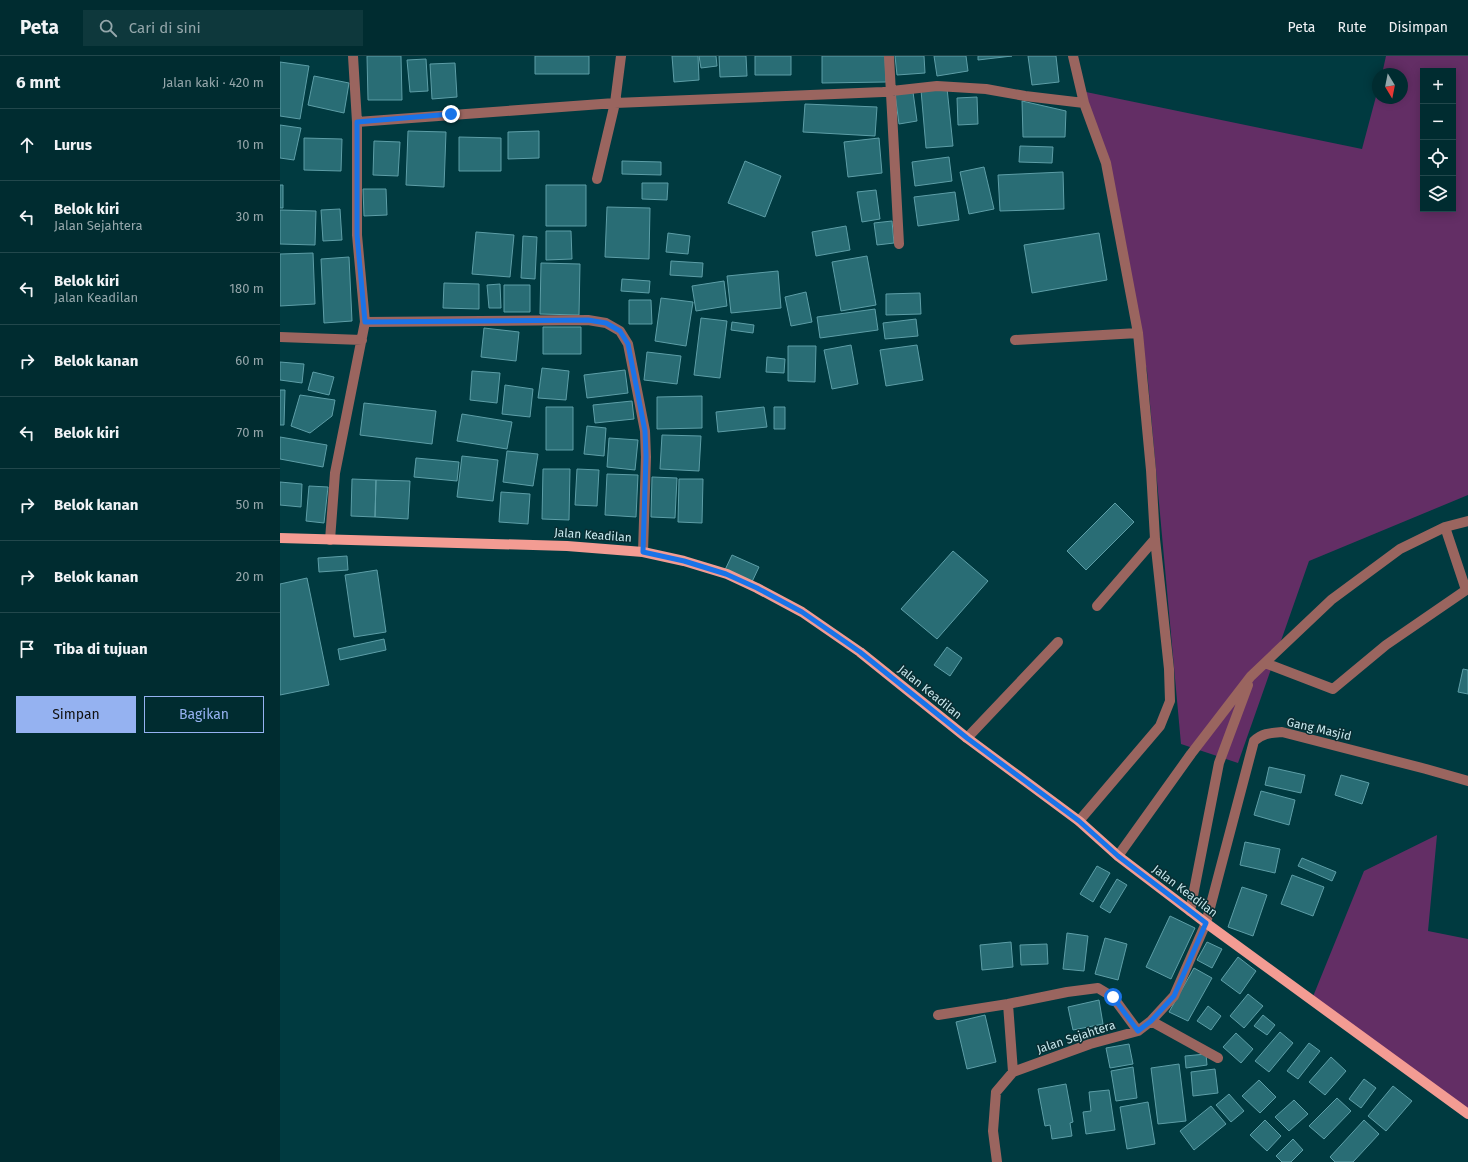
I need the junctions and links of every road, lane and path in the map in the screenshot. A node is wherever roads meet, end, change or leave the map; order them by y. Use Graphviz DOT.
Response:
graph roads {
  1 [pos="353,56"];
  2 [pos="621,56"];
  3 [pos="889,56"];
  4 [pos="1074,56"];
  5 [pos="891,91"];
  6 [pos="615,103"];
  7 [pos="1084,103"];
  8 [pos="357,122"];
  9 [pos="597,179"];
  10 [pos="899,244"];
  11 [pos="365,322"];
  12 [pos="1138,333"];
  13 [pos="280,337"];
  14 [pos="362,340"];
  15 [pos="1015,340"];
  16 [pos="1468,521"];
  17 [pos="1445,527"];
  18 [pos="280,538"];
  19 [pos="1155,539"];
  20 [pos="330,540"];
  21 [pos="643,552"];
  22 [pos="1097,606"];
  23 [pos="1058,642"];
  24 [pos="1265,663"];
  25 [pos="1251,676"];
  26 [pos="967,738"];
  27 [pos="1468,781"];
  28 [pos="1079,821"];
  29 [pos="1118,856"];
  30 [pos="1190,911"];
  31 [pos="1206,923"];
  32 [pos="1008,1004"];
  33 [pos="938,1015"];
  34 [pos="1151,1021"];
  35 [pos="1138,1031"];
  36 [pos="1218,1058"];
  37 [pos="1013,1072"];
  38 [pos="1466,1109"];
  39 [pos="997,1162"];
  1 -- 8 [label="street"];
  2 -- 6 [label="street"];
  3 -- 5 [label="street"];
  4 -- 7 [label="street"];
  5 -- 6 [label="street"];
  5 -- 7 [label="street"];
  5 -- 10 [label="street"];
  6 -- 8 [label="street"];
  6 -- 9 [label="street"];
  7 -- 12 [label="street"];
  8 -- 11 [label="street"];
  11 -- 14 [label="street"];
  11 -- 21 [label="street"];
  12 -- 15 [label="street"];
  12 -- 19 [label="street"];
  13 -- 14 [label="street"];
  14 -- 20 [label="street"];
  16 -- 17 [label="street"];
  17 -- 24 [label="street"];
  17 -- 24 [label="street"];
  18 -- 20 [label="main road, Jalan Keadilan"];
  19 -- 22 [label="street"];
  19 -- 28 [label="street"];
  20 -- 21 [label="main road, Jalan Keadilan"];
  21 -- 26 [label="main road, Jalan Keadilan"];
  23 -- 26 [label="street"];
  24 -- 25 [label="street"];
  25 -- 29 [label="street"];
  25 -- 30 [label="street"];
  26 -- 28 [label="main road, Jalan Keadilan"];
  27 -- 31 [label="street, Gang Masjid"];
  28 -- 29 [label="main road, Jalan Keadilan"];
  29 -- 30 [label="main road, Jalan Keadilan"];
  30 -- 31 [label="main road, Jalan Keadilan"];
  31 -- 34 [label="street, Jalan Sejahtera"];
  31 -- 38 [label="main road, Jalan Keadilan"];
  32 -- 33 [label="street"];
  32 -- 35 [label="street"];
  32 -- 37 [label="street"];
  34 -- 35 [label="street, Jalan Sejahtera"];
  34 -- 36 [label="street"];
  35 -- 37 [label="street, Jalan Sejahtera"];
  37 -- 39 [label="street, Jalan Sejahtera"];
}
